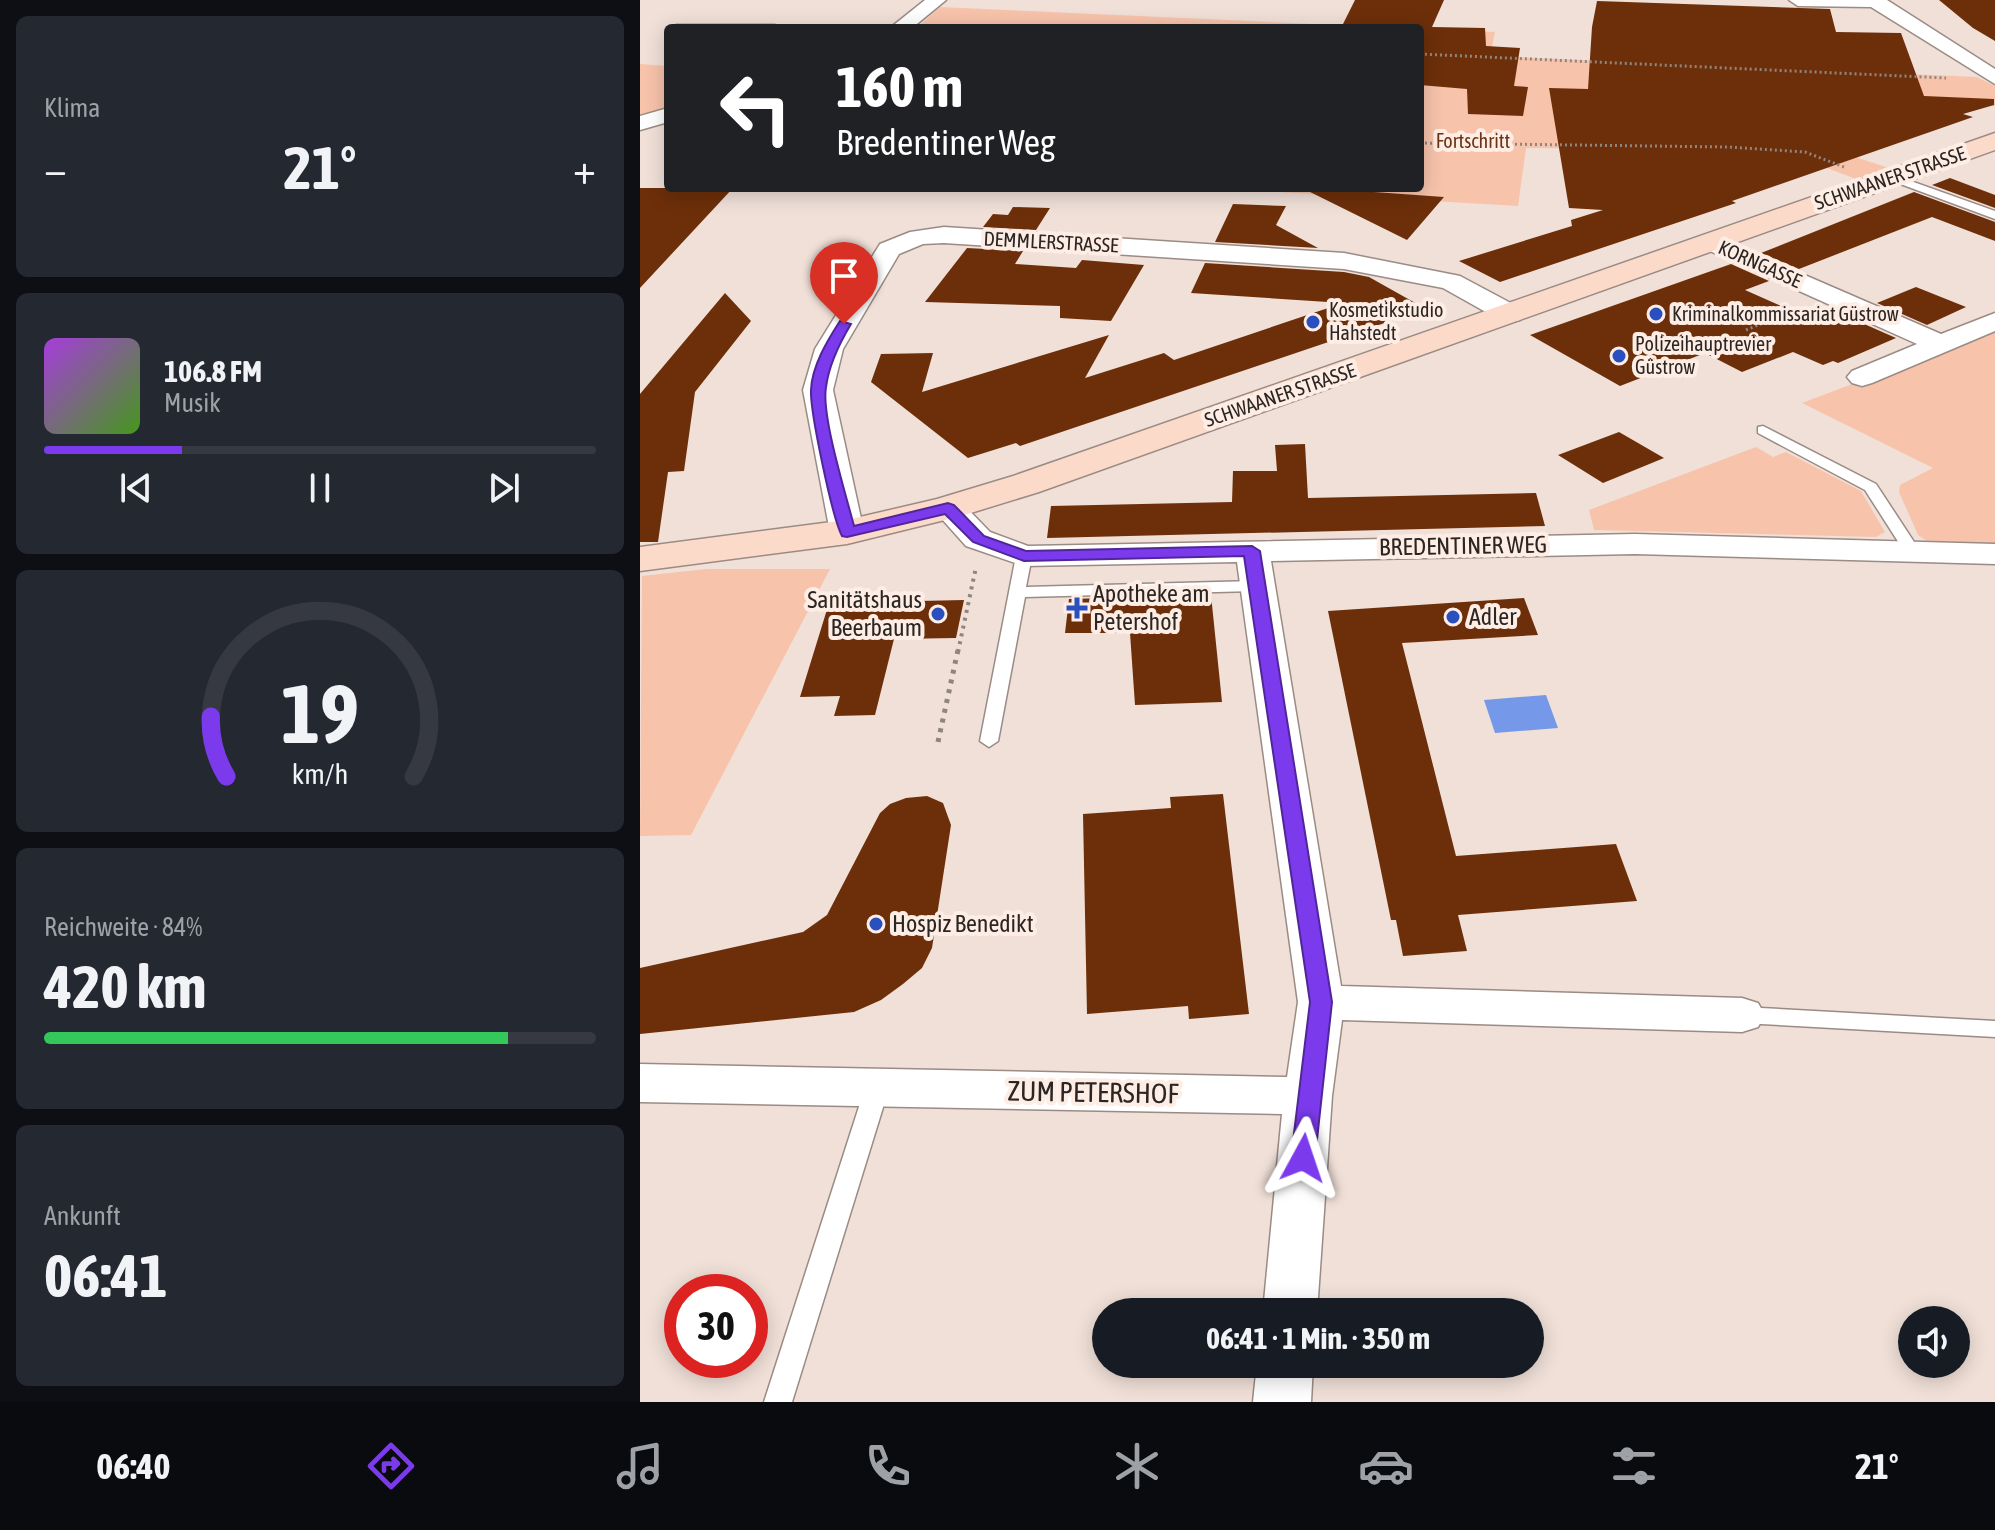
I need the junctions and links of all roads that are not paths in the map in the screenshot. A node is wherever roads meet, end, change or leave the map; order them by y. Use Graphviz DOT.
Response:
graph roads {
  1 [pos="937,0"];
  2 [pos="1798,0"];
  3 [pos="1875,1"];
  4 [pos="905,24"];
  5 [pos="1995,78"];
  6 [pos="664,116"];
  7 [pos="640,123"];
  8 [pos="1995,141"];
  9 [pos="1886,179"];
  10 [pos="1995,215"];
  11 [pos="1710,242"];
  12 [pos="1510,314"];
  13 [pos="1995,321"];
  14 [pos="1941,344"];
  15 [pos="1862,377"];
  16 [pos="1763,430"];
  17 [pos="948,508"];
  18 [pos="847,532"];
  19 [pos="1912,551"];
  20 [pos="1995,554"];
  21 [pos="1024,556"];
  22 [pos="640,559"];
  23 [pos="1254,568"];
  24 [pos="1017,592"];
  25 [pos="989,741"];
  26 [pos="1321,1002"];
  27 [pos="1742,1015"];
  28 [pos="1995,1029"];
  29 [pos="640,1083"];
  30 [pos="877,1088"];
  31 [pos="1308,1096"];
  32 [pos="1291,1298"];
  33 [pos="1284,1378"];
  34 [pos="778,1402"];
  35 [pos="1282,1402"];
  1 -- 4 [label="street"];
  2 -- 3 [label="street"];
  3 -- 5 [label="street"];
  6 -- 7 [label="street"];
  8 -- 9 [label="main road, SCHWAANER STRASSE"];
  9 -- 10 [label="lane"];
  9 -- 11 [label="main road, SCHWAANER STRASSE"];
  11 -- 12 [label="main road, SCHWAANER STRASSE"];
  11 -- 14 [label="street, KORNGASSE"];
  12 -- 17 [label="main road, SCHWAANER STRASSE"];
  12 -- 18 [label="street, DEMMLERSTRASSE"];
  13 -- 14 [label="street"];
  14 -- 15 [label="street"];
  16 -- 19 [label="lane"];
  17 -- 18 [label="main road, SCHWAANER STRASSE"];
  17 -- 21 [label="street, BREDENTINER WEG"];
  18 -- 22 [label="main road, SCHWAANER STRASSE"];
  19 -- 20 [label="street, BREDENTINER WEG"];
  19 -- 23 [label="street, BREDENTINER WEG"];
  21 -- 23 [label="street, BREDENTINER WEG"];
  21 -- 24 [label="lane"];
  23 -- 24 [label="lane"];
  23 -- 26 [label="street"];
  24 -- 25 [label="lane"];
  26 -- 27 [label="street"];
  26 -- 31 [label="street"];
  27 -- 28 [label="lane"];
  29 -- 30 [label="street, ZUM PETERSHOF"];
  30 -- 31 [label="street, ZUM PETERSHOF"];
  30 -- 34 [label="lane"];
  31 -- 32 [label="street"];
  33 -- 35 [label="street"];
}
